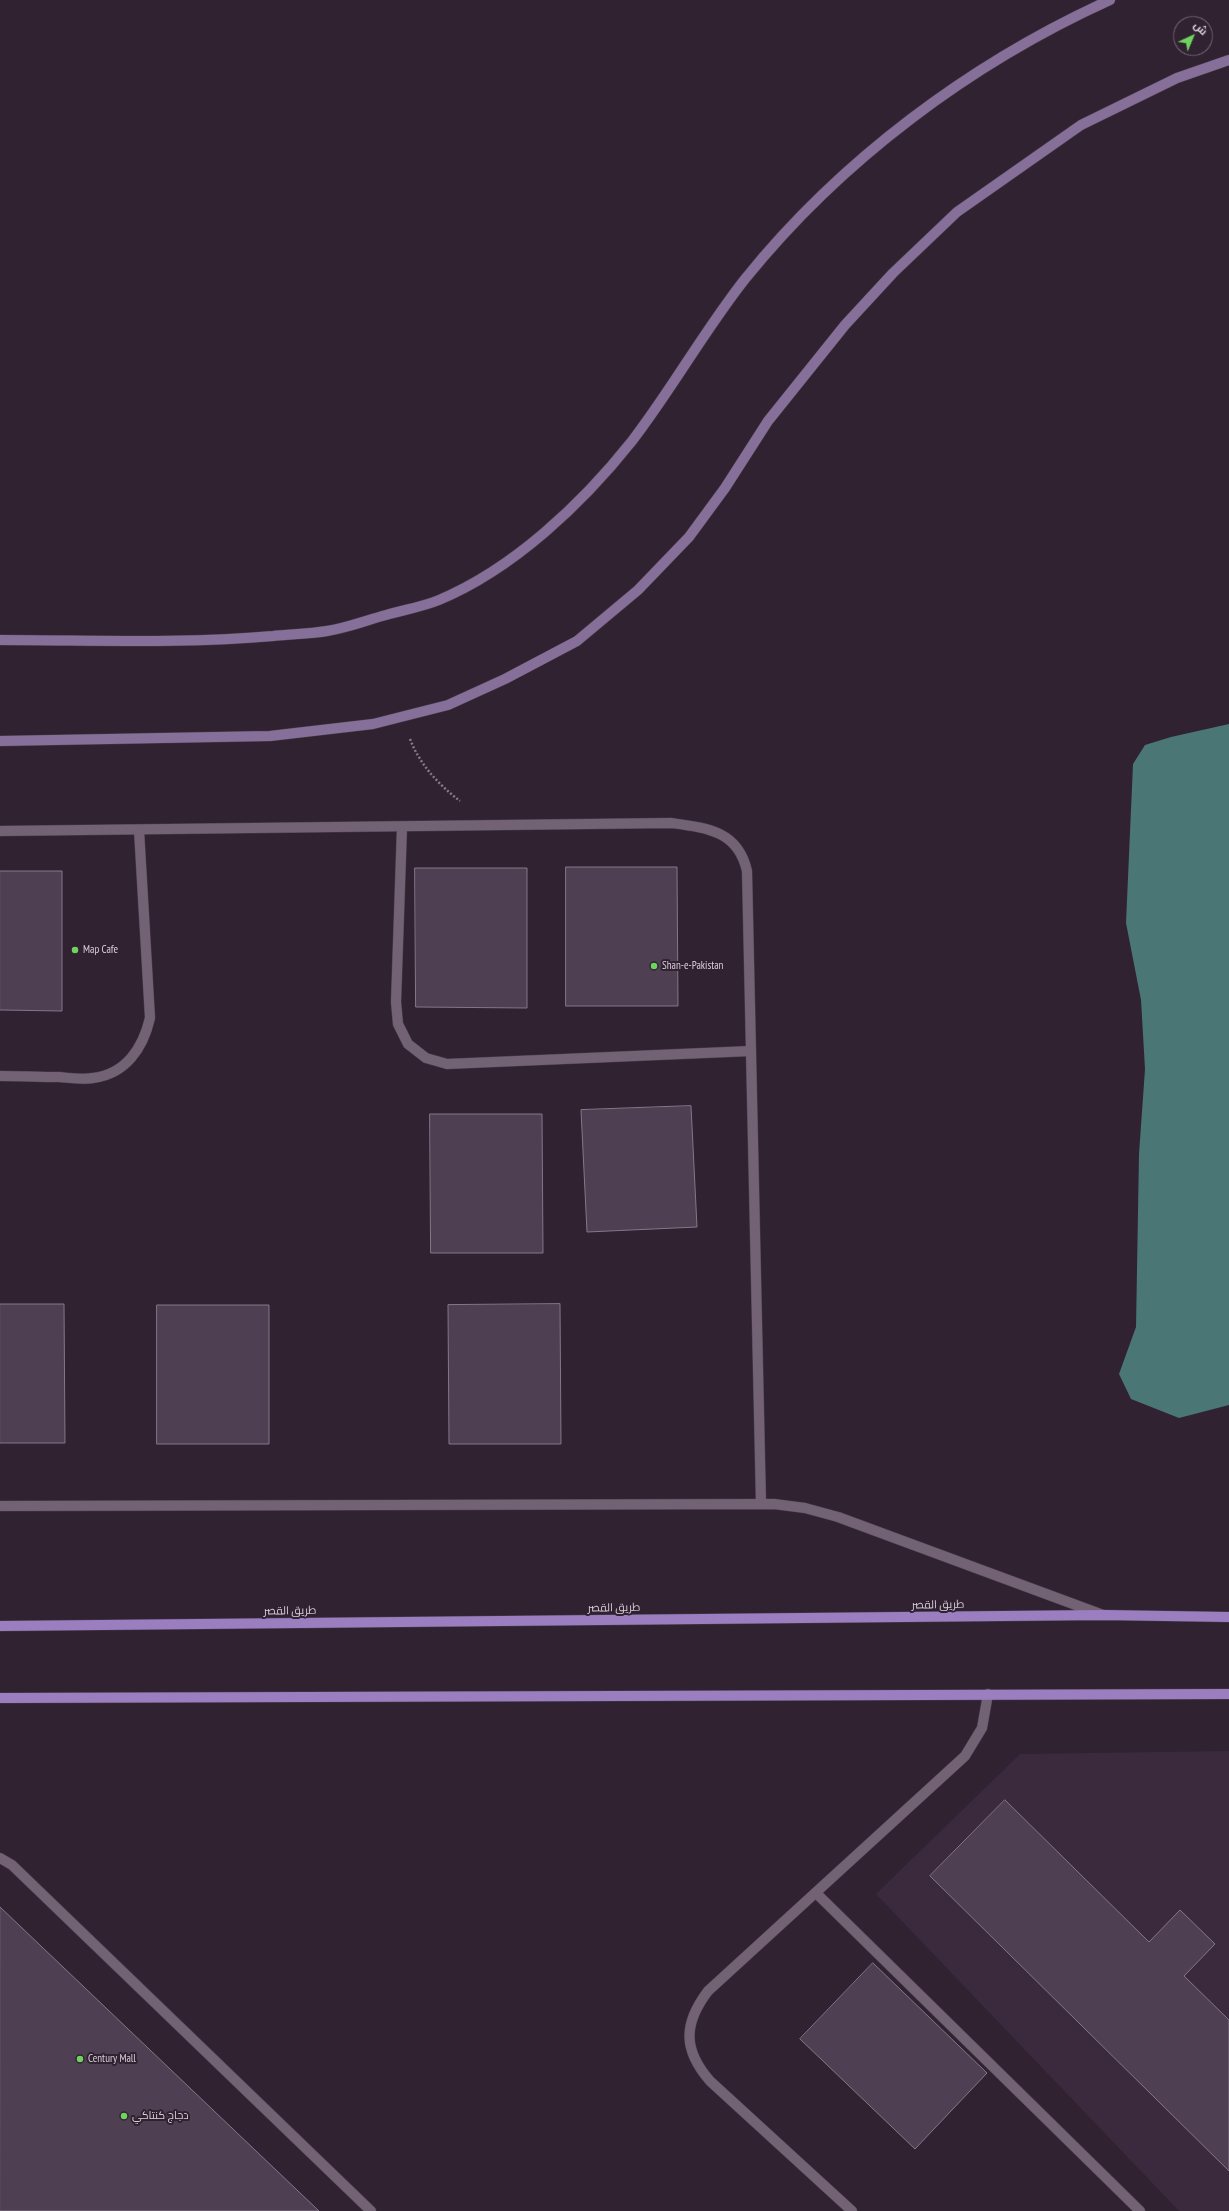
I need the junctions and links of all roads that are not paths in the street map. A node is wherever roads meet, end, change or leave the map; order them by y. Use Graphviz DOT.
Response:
graph roads {
  1 [pos="1110,0"];
  2 [pos="1229,60"];
  3 [pos="0,640"];
  4 [pos="0,742"];
  5 [pos="402,827"];
  6 [pos="138,830"];
  7 [pos="0,831"];
  8 [pos="751,1051"];
  9 [pos="0,1076"];
  10 [pos="761,1504"];
  11 [pos="0,1506"];
  12 [pos="1103,1615"];
  13 [pos="1229,1617"];
  14 [pos="0,1626"];
  15 [pos="988,1694"];
  16 [pos="1229,1694"];
  17 [pos="0,1698"];
  18 [pos="0,1858"];
  19 [pos="816,1893"];
  20 [pos="371,2211"];
  21 [pos="852,2211"];
  22 [pos="1140,2211"];
  1 -- 3 [label="street"];
  2 -- 4 [label="street"];
  5 -- 6 [label="street"];
  5 -- 8 [label="street"];
  5 -- 8 [label="street"];
  6 -- 7 [label="street"];
  6 -- 9 [label="street"];
  8 -- 10 [label="street"];
  10 -- 11 [label="street"];
  10 -- 12 [label="street"];
  12 -- 13 [label="main road, طريق القصر"];
  12 -- 14 [label="main road, طريق القصر"];
  15 -- 16 [label="main road"];
  15 -- 17 [label="main road"];
  15 -- 19 [label="street"];
  18 -- 20 [label="street"];
  19 -- 21 [label="street"];
  19 -- 22 [label="street"];
}
